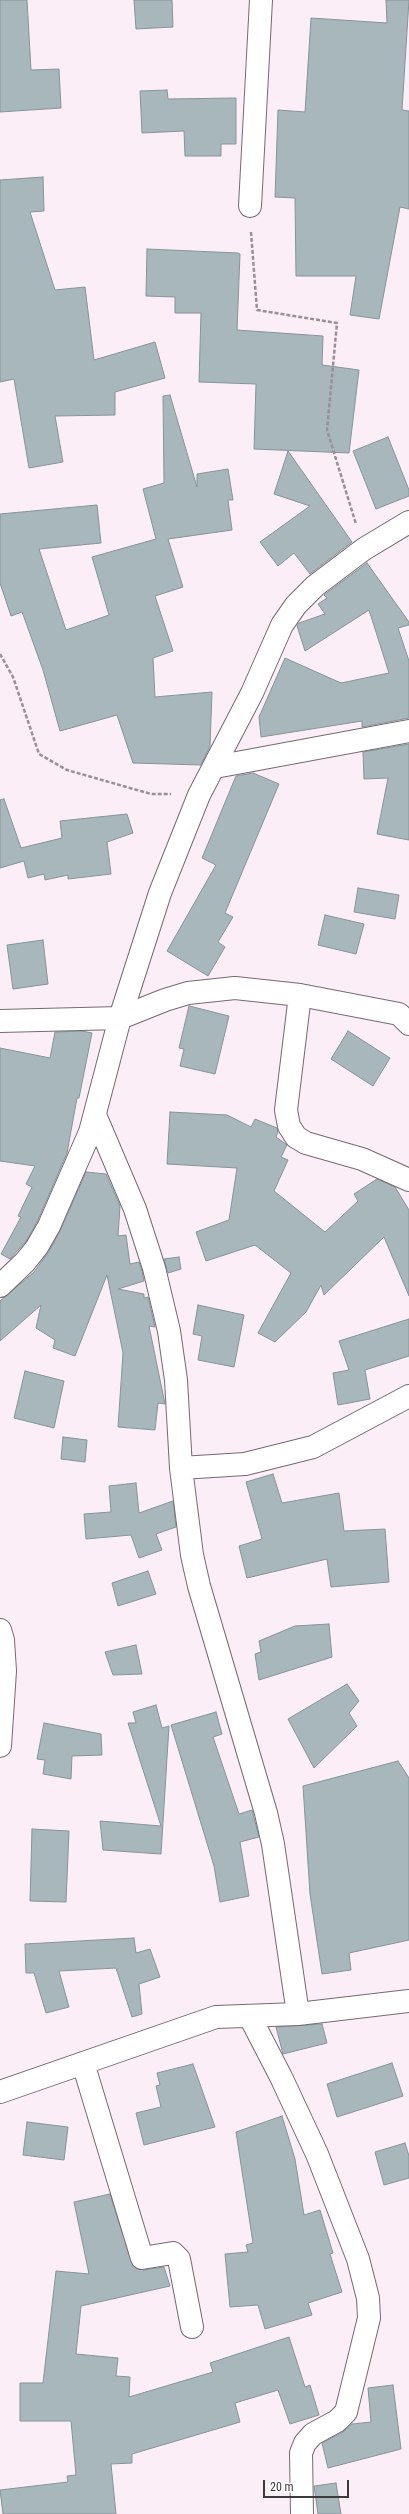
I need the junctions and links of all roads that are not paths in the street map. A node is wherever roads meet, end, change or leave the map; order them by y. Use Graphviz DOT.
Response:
graph roads {
  1 [pos="261,0"];
  2 [pos="250,206"];
  3 [pos="409,522"];
  4 [pos="409,731"];
  5 [pos="215,767"];
  6 [pos="300,995"];
  7 [pos="407,1017"];
  8 [pos="120,1018"];
  9 [pos="0,1021"];
  10 [pos="95,1115"];
  11 [pos="409,1180"];
  12 [pos="0,1286"];
  13 [pos="409,1396"];
  14 [pos="181,1468"];
  15 [pos="0,1630"];
  16 [pos="0,1746"];
  17 [pos="409,2001"];
  18 [pos="298,2014"];
  19 [pos="250,2017"];
  20 [pos="83,2063"];
  21 [pos="0,2092"];
  22 [pos="192,2327"];
  23 [pos="302,2514"];
  1 -- 2 [label="street"];
  3 -- 5 [label="street"];
  4 -- 5 [label="street"];
  5 -- 8 [label="street"];
  6 -- 7 [label="street"];
  6 -- 8 [label="street"];
  6 -- 11 [label="street"];
  8 -- 9 [label="street"];
  8 -- 10 [label="street"];
  10 -- 12 [label="street"];
  10 -- 14 [label="street"];
  13 -- 14 [label="street"];
  14 -- 18 [label="street"];
  15 -- 16 [label="street"];
  17 -- 18 [label="street"];
  18 -- 19 [label="street"];
  19 -- 20 [label="street"];
  19 -- 23 [label="street"];
  20 -- 21 [label="street"];
  20 -- 22 [label="street"];
}
